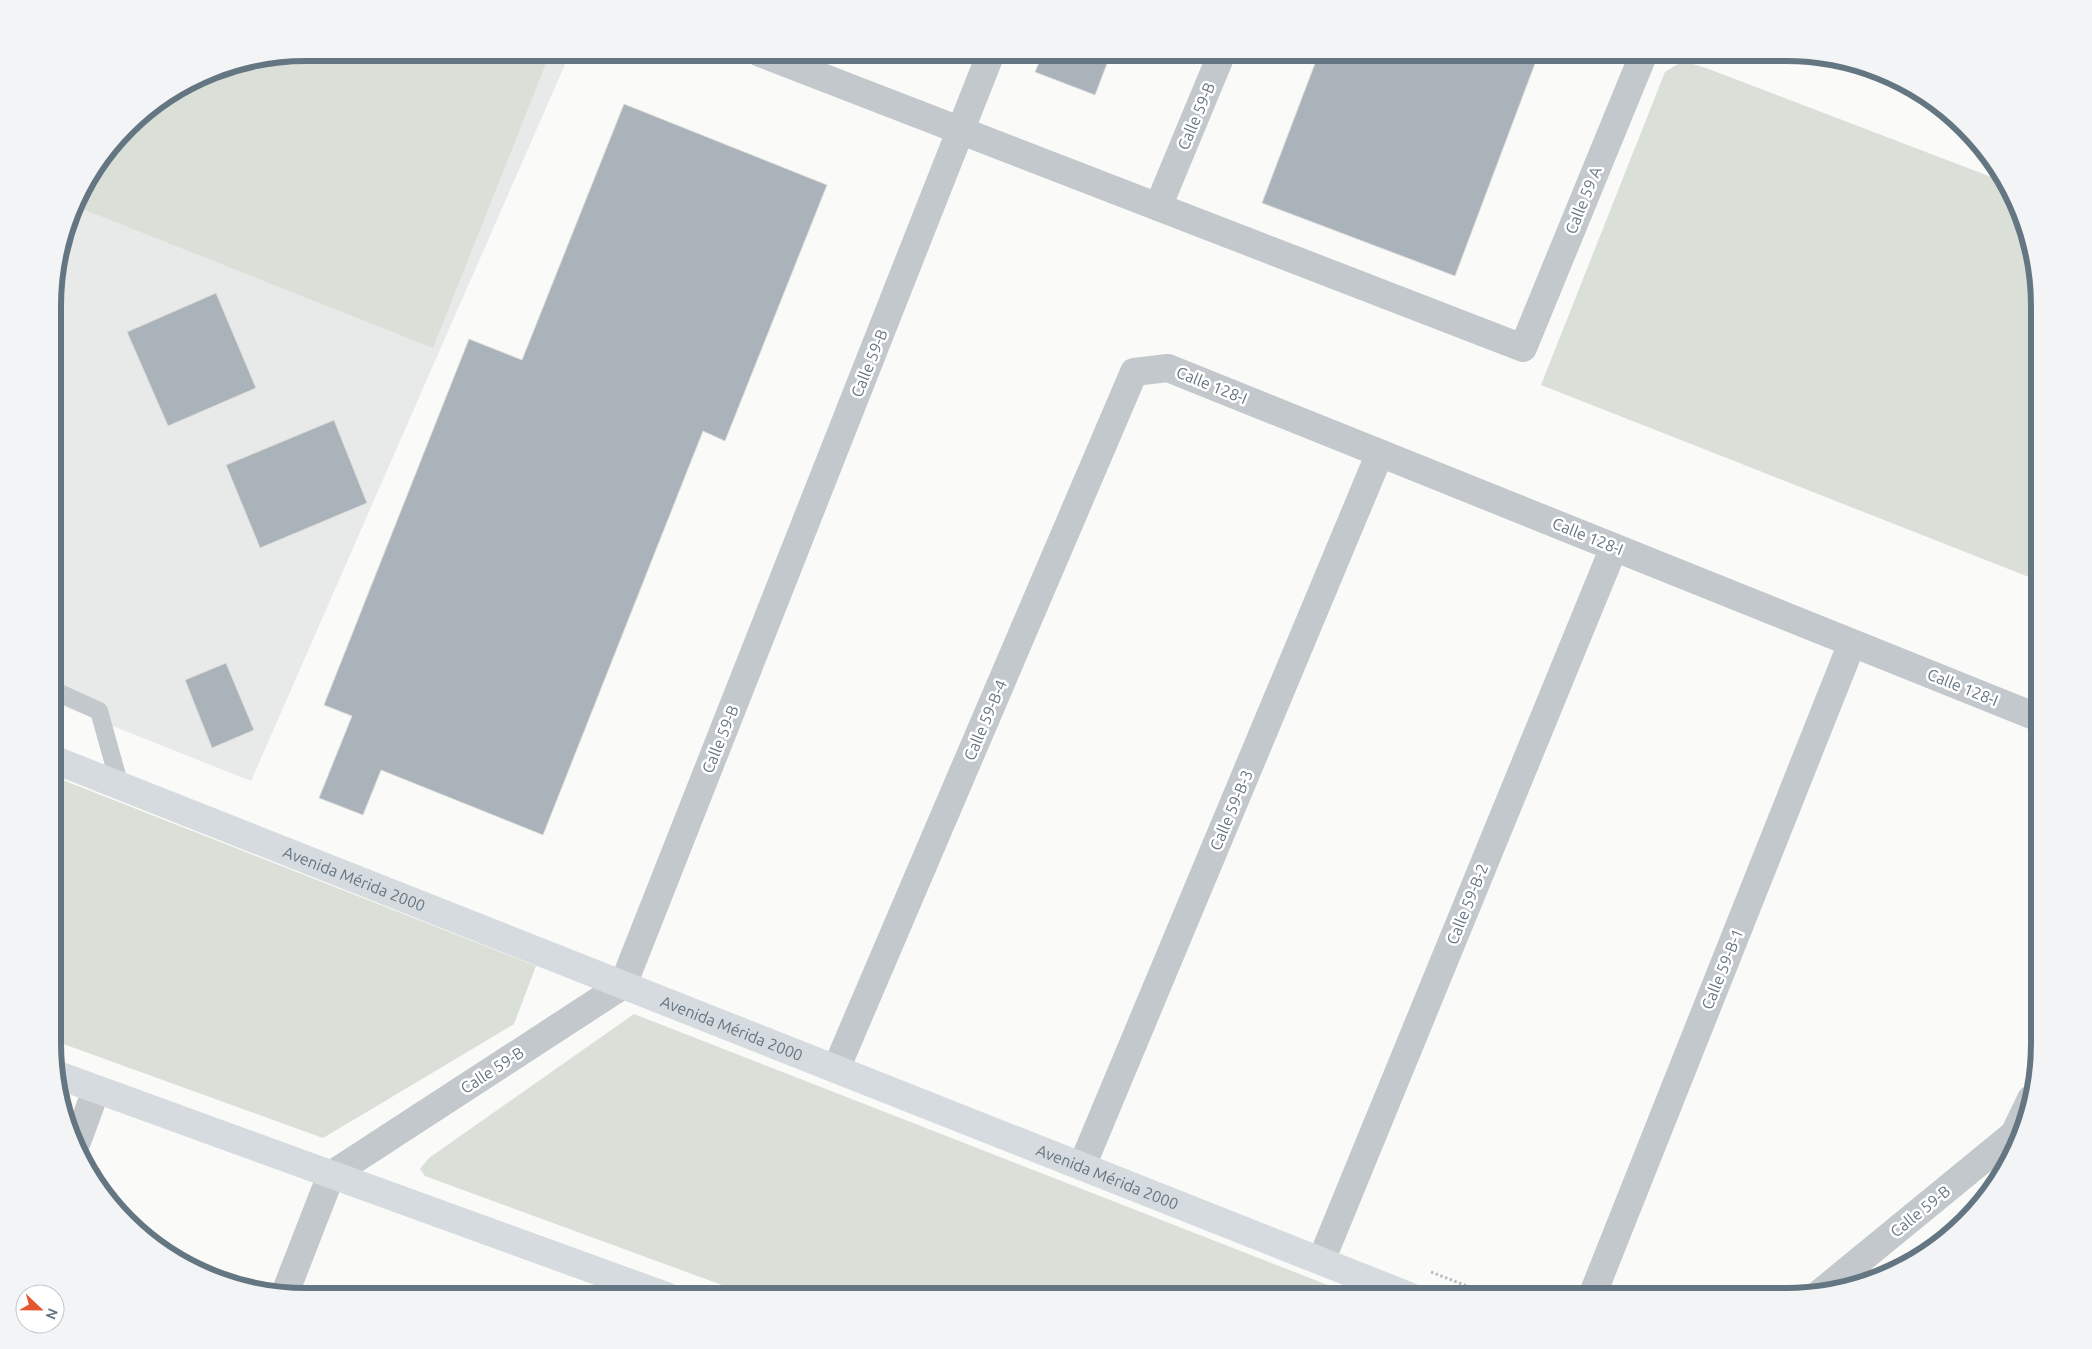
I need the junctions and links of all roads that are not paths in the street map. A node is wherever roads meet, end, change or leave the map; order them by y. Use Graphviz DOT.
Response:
graph roads {
  1 [pos="783,61"];
  2 [pos="989,61"];
  3 [pos="1218,61"];
  4 [pos="1640,61"];
  5 [pos="961,132"];
  6 [pos="1158,207"];
  7 [pos="1134,372"];
  8 [pos="1380,453"];
  9 [pos="1614,547"];
  10 [pos="1852,642"];
  11 [pos="61,694"];
  12 [pos="2031,715"];
  13 [pos="61,762"];
  14 [pos="120,786"];
  15 [pos="623,985"];
  16 [pos="836,1069"];
  17 [pos="64,1077"];
  18 [pos="96,1090"];
  19 [pos="80,1135"];
  20 [pos="2007,1147"];
  21 [pos="1995,1162"];
  22 [pos="1082,1166"];
  23 [pos="331,1175"];
  24 [pos="1321,1261"];
  25 [pos="1834,1283"];
  26 [pos="287,1287"];
  27 [pos="644,1288"];
  28 [pos="1389,1288"];
  29 [pos="1595,1288"];
  1 -- 5 [label="street"];
  2 -- 5 [label="street, Calle 59-B"];
  3 -- 6 [label="street, Calle 59-B"];
  4 -- 6 [label="street, Calle 59 A"];
  5 -- 6 [label="street"];
  5 -- 15 [label="street, Calle 59-B"];
  7 -- 8 [label="street, Calle 128-I"];
  7 -- 16 [label="street, Calle 59-B-4"];
  8 -- 9 [label="street, Calle 128-I"];
  8 -- 22 [label="street, Calle 59-B-3"];
  9 -- 10 [label="street, Calle 128-I"];
  9 -- 24 [label="street, Calle 59-B-2"];
  10 -- 12 [label="street, Calle 128-I"];
  10 -- 29 [label="street, Calle 59-B-1"];
  11 -- 14 [label="lane"];
  13 -- 14 [label="main road, Avenida Mérida 2000"];
  14 -- 15 [label="main road, Avenida Mérida 2000"];
  15 -- 16 [label="main road, Avenida Mérida 2000"];
  15 -- 23 [label="street, Calle 59-B"];
  16 -- 22 [label="main road, Avenida Mérida 2000"];
  17 -- 18 [label="main road"];
  18 -- 19 [label="street"];
  18 -- 23 [label="main road"];
  20 -- 21 [label="street, Calle 59-B"];
  21 -- 25 [label="street, Calle 59-B"];
  22 -- 24 [label="main road, Avenida Mérida 2000"];
  23 -- 26 [label="street"];
  23 -- 27 [label="main road"];
  24 -- 28 [label="main road, Avenida Mérida 2000"];
}
